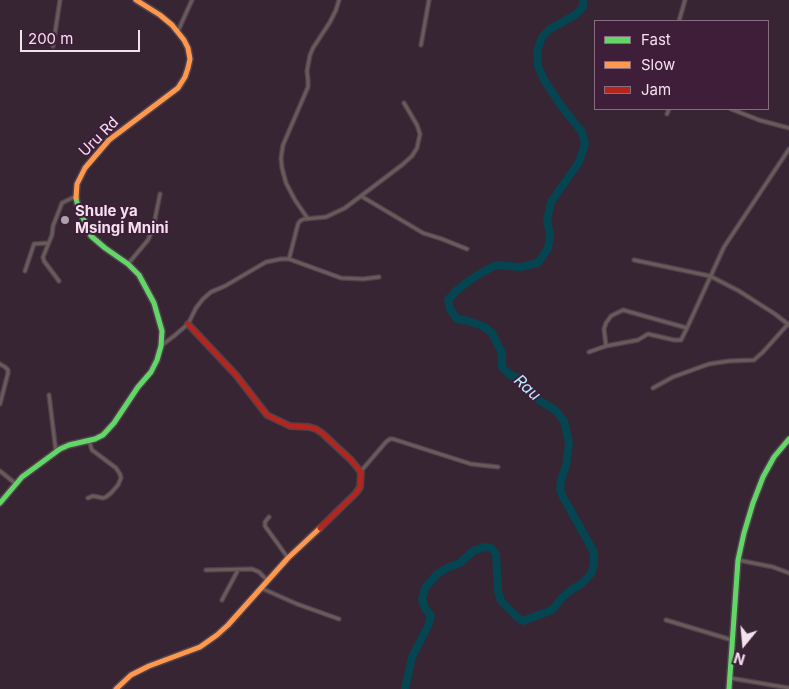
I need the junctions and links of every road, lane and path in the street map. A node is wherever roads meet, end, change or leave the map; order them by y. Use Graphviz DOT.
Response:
graph roads {
  1 [pos="60,0"];
  2 [pos="136,0"];
  3 [pos="192,0"];
  4 [pos="339,0"];
  5 [pos="429,0"];
  6 [pos="685,0"];
  7 [pos="679,20"];
  8 [pos="177,31"];
  9 [pos="421,45"];
  10 [pos="53,46"];
  11 [pos="404,103"];
  12 [pos="669,110"];
  13 [pos="733,110"];
  14 [pos="667,114"];
  15 [pos="789,128"];
  16 [pos="789,149"];
  17 [pos="160,194"];
  18 [pos="76,196"];
  19 [pos="361,196"];
  20 [pos="308,219"];
  21 [pos="48,243"];
  22 [pos="467,249"];
  23 [pos="289,259"];
  24 [pos="634,260"];
  25 [pos="128,264"];
  26 [pos="25,271"];
  27 [pos="710,276"];
  28 [pos="379,277"];
  29 [pos="59,281"];
  30 [pos="188,324"];
  31 [pos="789,324"];
  32 [pos="687,328"];
  33 [pos="162,346"];
  34 [pos="606,346"];
  35 [pos="589,352"];
  36 [pos="0,364"];
  37 [pos="652,388"];
  38 [pos="49,396"];
  39 [pos="0,404"];
  40 [pos="789,439"];
  41 [pos="90,440"];
  42 [pos="56,452"];
  43 [pos="498,467"];
  44 [pos="0,471"];
  45 [pos="360,472"];
  46 [pos="16,484"];
  47 [pos="88,498"];
  48 [pos="0,503"];
  49 [pos="269,517"];
  50 [pos="288,558"];
  51 [pos="738,560"];
  52 [pos="238,569"];
  53 [pos="206,570"];
  54 [pos="789,573"];
  55 [pos="267,580"];
  56 [pos="260,588"];
  57 [pos="222,600"];
  58 [pos="339,619"];
  59 [pos="666,620"];
  60 [pos="732,640"];
  61 [pos="730,678"];
  62 [pos="789,688"];
  63 [pos="116,689"];
  64 [pos="729,689"];
  1 -- 10 [label="street"];
  2 -- 8 [label="street, Uru Rd"];
  3 -- 8 [label="street"];
  4 -- 20 [label="street"];
  5 -- 9 [label="street"];
  6 -- 7 [label="street"];
  8 -- 18 [label="street, Uru Rd"];
  11 -- 19 [label="street"];
  12 -- 14 [label="street"];
  13 -- 15 [label="street"];
  16 -- 27 [label="street"];
  17 -- 25 [label="street"];
  18 -- 21 [label="street"];
  18 -- 25 [label="street"];
  19 -- 20 [label="street"];
  19 -- 22 [label="street"];
  20 -- 23 [label="street"];
  21 -- 26 [label="street"];
  21 -- 29 [label="street"];
  23 -- 28 [label="street"];
  23 -- 30 [label="street"];
  24 -- 27 [label="street"];
  25 -- 33 [label="street"];
  27 -- 31 [label="street"];
  27 -- 32 [label="street"];
  30 -- 33 [label="street"];
  30 -- 45 [label="street"];
  31 -- 37 [label="street"];
  32 -- 34 [label="street"];
  32 -- 34 [label="street"];
  33 -- 41 [label="street"];
  34 -- 35 [label="street"];
  36 -- 39 [label="street"];
  38 -- 42 [label="street"];
  40 -- 51 [label="street"];
  41 -- 42 [label="street"];
  41 -- 47 [label="street"];
  42 -- 46 [label="street"];
  43 -- 45 [label="street"];
  44 -- 46 [label="street"];
  45 -- 50 [label="street"];
  46 -- 48 [label="street"];
  49 -- 50 [label="street"];
  50 -- 55 [label="street"];
  51 -- 54 [label="street"];
  51 -- 60 [label="street"];
  52 -- 53 [label="street"];
  52 -- 55 [label="street"];
  52 -- 57 [label="street"];
  55 -- 56 [label="street"];
  56 -- 58 [label="street"];
  56 -- 63 [label="street"];
  59 -- 60 [label="street"];
  60 -- 61 [label="street"];
  61 -- 62 [label="street"];
  61 -- 64 [label="street"];
}
